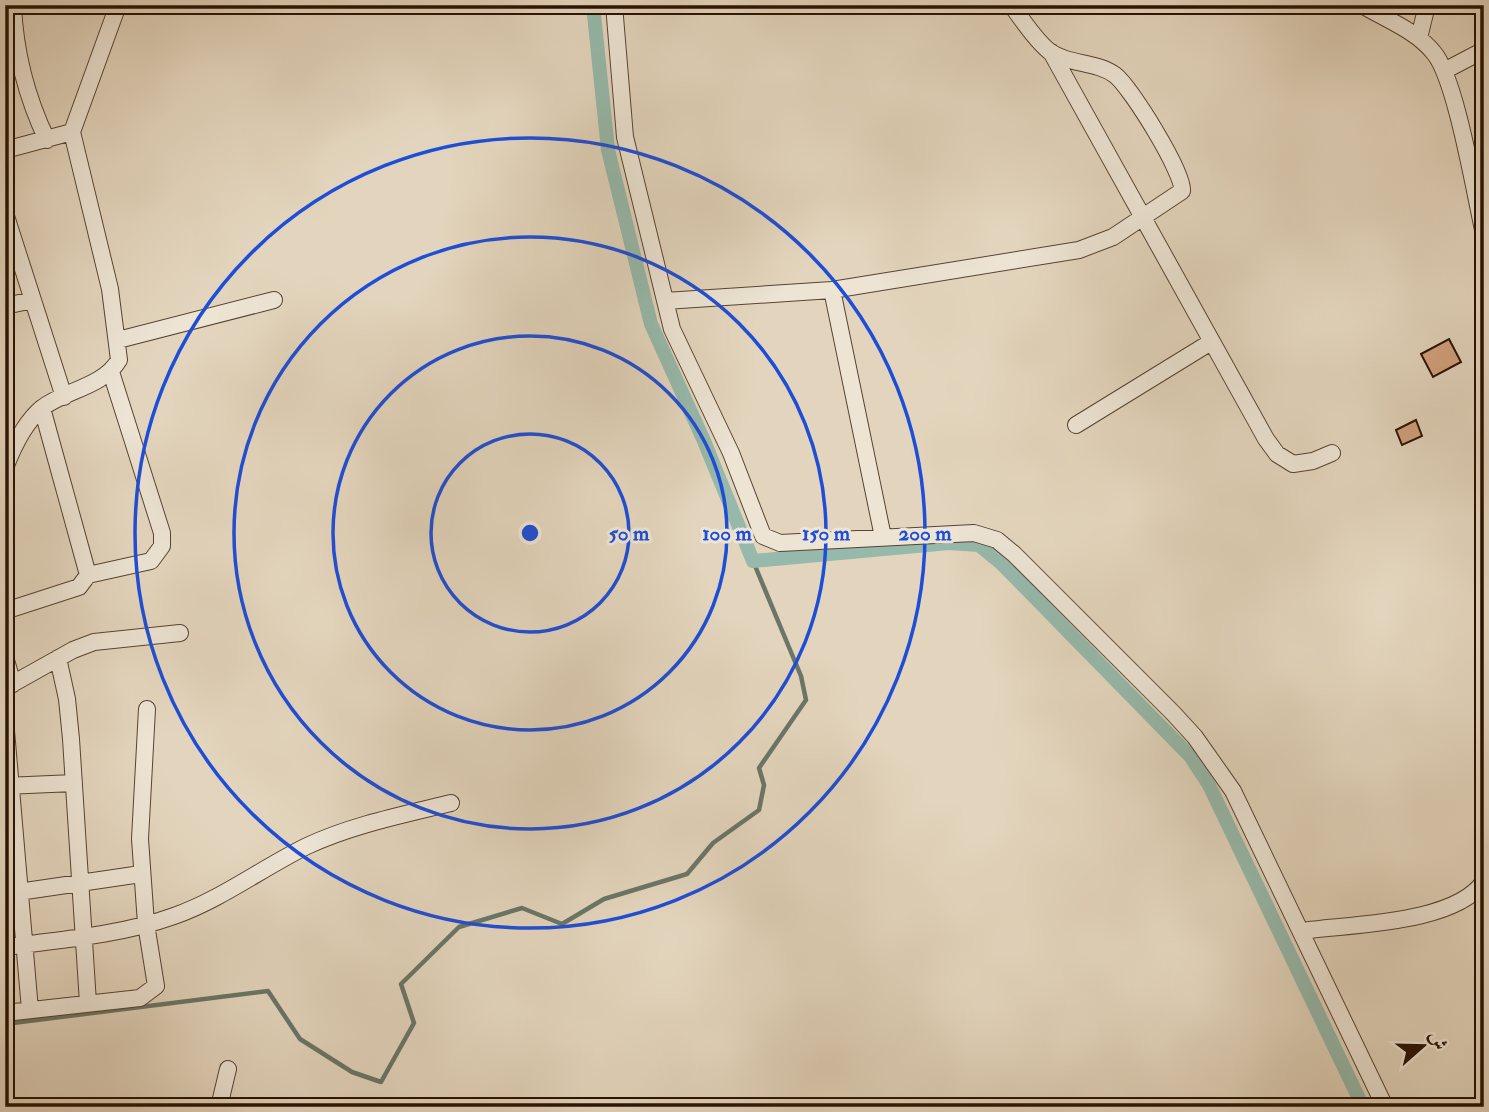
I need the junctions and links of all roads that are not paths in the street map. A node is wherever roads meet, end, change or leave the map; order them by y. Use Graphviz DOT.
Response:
graph roads {
  1 [pos="13,5"];
  2 [pos="118,5"];
  3 [pos="614,5"];
  4 [pos="1362,5"];
  5 [pos="1427,5"];
  6 [pos="1014,7"];
  7 [pos="10,24"];
  8 [pos="1419,38"];
  9 [pos="1484,50"];
  10 [pos="1051,52"];
  11 [pos="1444,71"];
  12 [pos="72,132"];
  13 [pos="47,140"];
  14 [pos="5,150"];
  15 [pos="5,213"];
  16 [pos="1142,219"];
  17 [pos="1484,234"];
  18 [pos="832,290"];
  19 [pos="33,300"];
  20 [pos="274,300"];
  21 [pos="665,301"];
  22 [pos="5,306"];
  23 [pos="118,340"];
  24 [pos="1211,342"];
  25 [pos="111,372"];
  26 [pos="64,397"];
  27 [pos="43,408"];
  28 [pos="1076,425"];
  29 [pos="1332,453"];
  30 [pos="6,463"];
  31 [pos="883,537"];
  32 [pos="88,575"];
  33 [pos="5,611"];
  34 [pos="180,633"];
  35 [pos="5,657"];
  36 [pos="58,658"];
  37 [pos="9,686"];
  38 [pos="147,709"];
  39 [pos="5,719"];
  40 [pos="74,783"];
  41 [pos="8,786"];
  42 [pos="451,803"];
  43 [pos="141,874"];
  44 [pos="1484,881"];
  45 [pos="80,882"];
  46 [pos="12,893"];
  47 [pos="146,924"];
  48 [pos="1301,930"];
  49 [pos="83,936"];
  50 [pos="24,944"];
  51 [pos="5,947"];
  52 [pos="88,1003"];
  53 [pos="30,1010"];
  54 [pos="5,1013"];
  55 [pos="228,1069"];
  56 [pos="219,1107"];
  57 [pos="1385,1107"];
  1 -- 7 [label="street"];
  2 -- 12 [label="street"];
  3 -- 21 [label="street"];
  4 -- 8 [label="street"];
  5 -- 8 [label="street"];
  6 -- 10 [label="street"];
  7 -- 13 [label="street"];
  8 -- 11 [label="street"];
  9 -- 11 [label="street"];
  10 -- 16 [label="street"];
  10 -- 16 [label="street"];
  11 -- 17 [label="street"];
  12 -- 13 [label="street"];
  12 -- 23 [label="street"];
  13 -- 14 [label="street"];
  15 -- 19 [label="street"];
  16 -- 18 [label="street"];
  16 -- 24 [label="street"];
  18 -- 21 [label="street"];
  18 -- 31 [label="street"];
  19 -- 22 [label="street"];
  19 -- 26 [label="street"];
  20 -- 23 [label="street"];
  21 -- 31 [label="street"];
  23 -- 25 [label="street"];
  24 -- 28 [label="street"];
  24 -- 29 [label="street"];
  25 -- 26 [label="street"];
  25 -- 32 [label="street"];
  26 -- 27 [label="street"];
  27 -- 30 [label="street"];
  27 -- 32 [label="street"];
  31 -- 48 [label="street"];
  32 -- 33 [label="street"];
  34 -- 36 [label="street"];
  35 -- 37 [label="street"];
  36 -- 37 [label="street"];
  36 -- 40 [label="street"];
  38 -- 43 [label="street"];
  39 -- 41 [label="street"];
  40 -- 41 [label="street"];
  40 -- 45 [label="street"];
  41 -- 46 [label="street"];
  42 -- 47 [label="street"];
  43 -- 45 [label="street"];
  43 -- 47 [label="street"];
  44 -- 48 [label="street"];
  45 -- 46 [label="street"];
  45 -- 49 [label="street"];
  46 -- 50 [label="street"];
  47 -- 49 [label="street"];
  47 -- 52 [label="street"];
  48 -- 57 [label="street"];
  49 -- 50 [label="street"];
  49 -- 52 [label="street"];
  50 -- 51 [label="street"];
  50 -- 53 [label="street"];
  52 -- 53 [label="street"];
  53 -- 54 [label="street"];
  55 -- 56 [label="street"];
}
